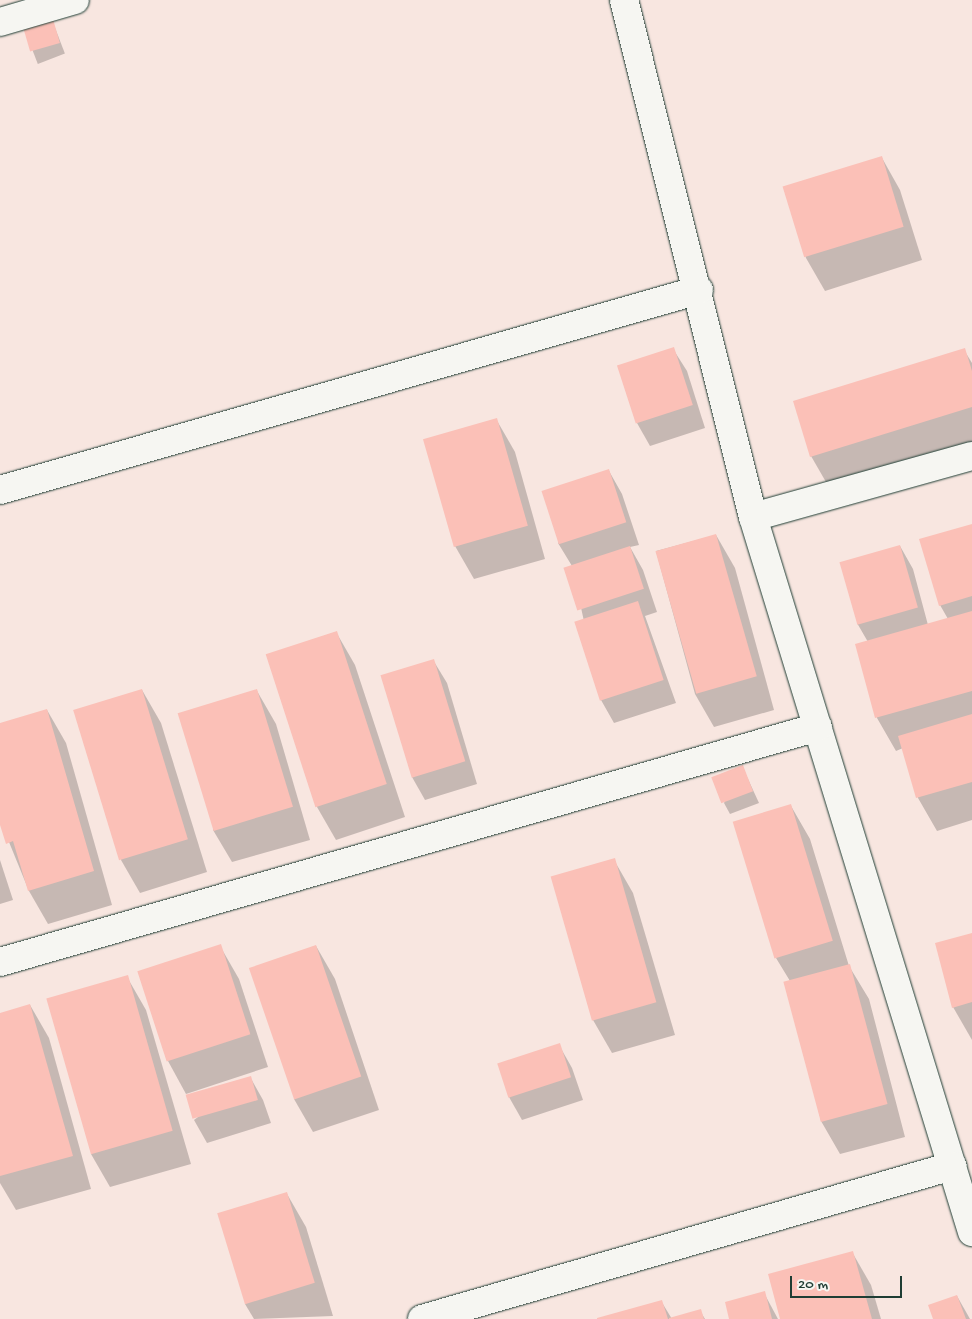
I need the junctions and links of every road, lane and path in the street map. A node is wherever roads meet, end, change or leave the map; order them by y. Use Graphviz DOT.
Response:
graph roads {
  1 [pos="75,0"];
  2 [pos="624,0"];
  3 [pos="0,22"];
  4 [pos="699,290"];
  5 [pos="972,456"];
  6 [pos="0,490"];
  7 [pos="753,517"];
  8 [pos="818,726"];
  9 [pos="0,962"];
  10 [pos="952,1166"];
  11 [pos="972,1232"];
  12 [pos="422,1319"];
  1 -- 3 [label="street"];
  2 -- 4 [label="street"];
  4 -- 6 [label="street"];
  4 -- 7 [label="street"];
  5 -- 7 [label="street"];
  7 -- 8 [label="street"];
  8 -- 9 [label="street"];
  8 -- 10 [label="street"];
  10 -- 11 [label="street"];
  10 -- 12 [label="street"];
}
